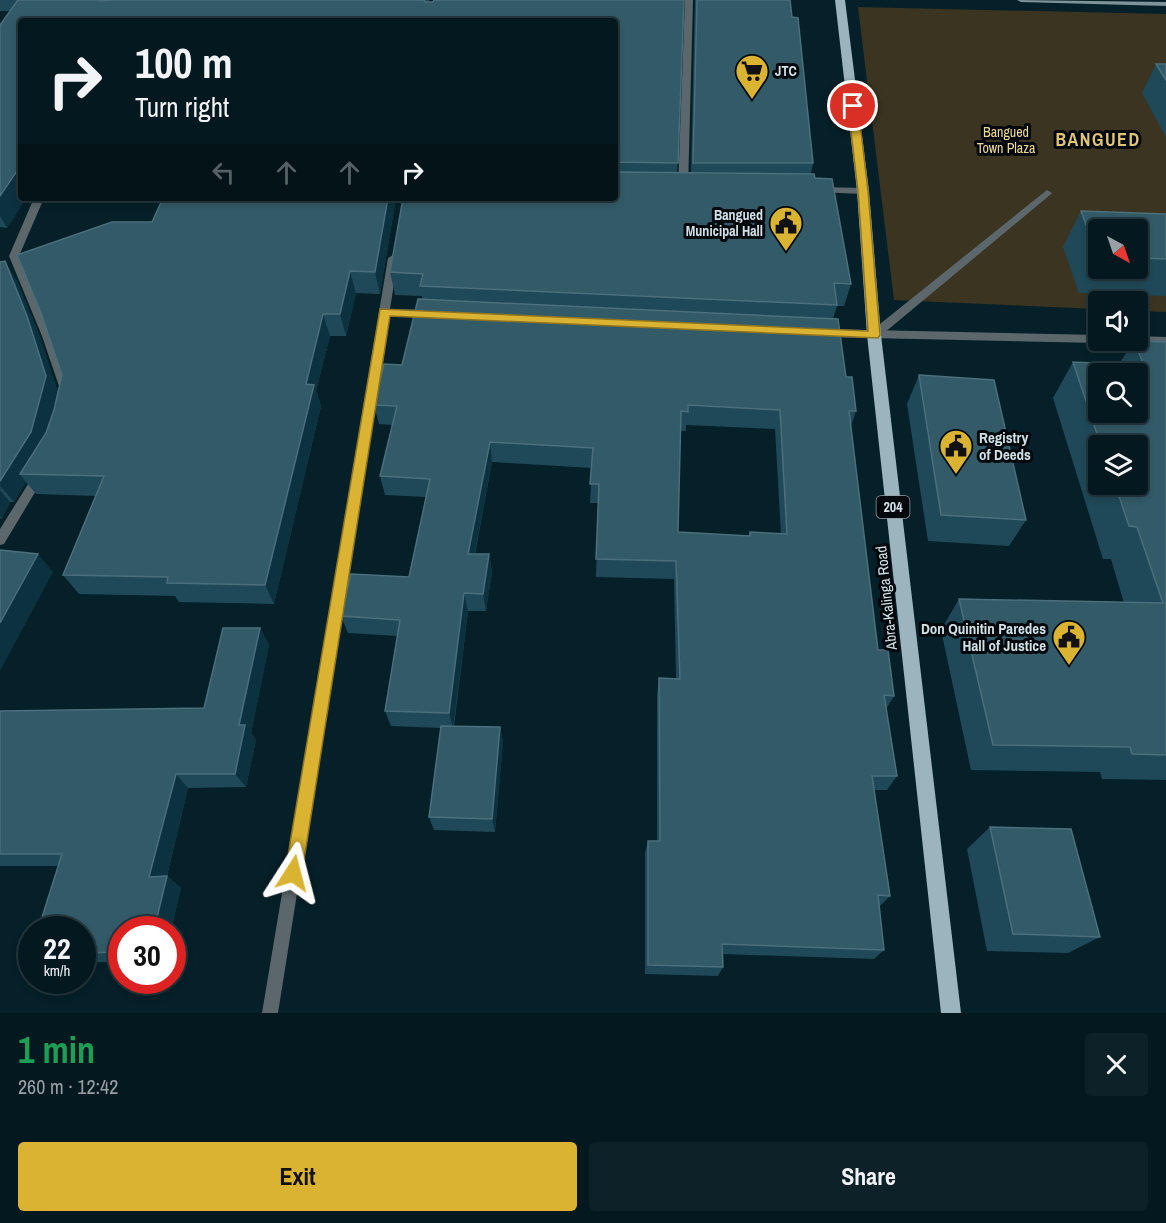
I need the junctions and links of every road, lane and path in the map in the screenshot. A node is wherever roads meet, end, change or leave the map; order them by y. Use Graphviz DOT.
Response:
graph roads {
  1 [pos="689,0"];
  2 [pos="840,0"];
  3 [pos="1021,0"];
  4 [pos="1166,4"];
  5 [pos="671,189"];
  6 [pos="683,189"];
  7 [pos="694,189"];
  8 [pos="807,190"];
  9 [pos="863,191"];
  10 [pos="1047,193"];
  11 [pos="38,201"];
  12 [pos="396,244"];
  13 [pos="385,312"];
  14 [pos="444,315"];
  15 [pos="814,332"];
  16 [pos="874,335"];
  17 [pos="1088,339"];
  18 [pos="1148,340"];
  19 [pos="1166,341"];
  20 [pos="65,407"];
  21 [pos="47,463"];
  22 [pos="0,540"];
  23 [pos="270,1013"];
  24 [pos="951,1013"];
  1 -- 6 [label="street"];
  2 -- 9 [label="main road, Abra-Kalinga Road / 204"];
  3 -- 4 [label="street"];
  5 -- 6 [label="street"];
  6 -- 7 [label="street"];
  8 -- 9 [label="street"];
  9 -- 16 [label="main road, Abra-Kalinga Road / 204"];
  10 -- 16 [label="street"];
  11 -- 20 [label="street"];
  12 -- 13 [label="street"];
  13 -- 14 [label="street"];
  13 -- 23 [label="street"];
  15 -- 16 [label="street"];
  16 -- 17 [label="street"];
  16 -- 24 [label="main road, Abra-Kalinga Road / 204"];
  18 -- 19 [label="street"];
  21 -- 22 [label="street"];
}
